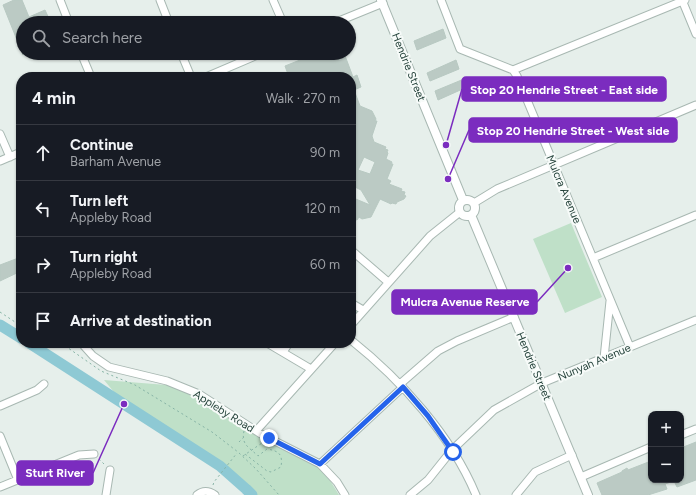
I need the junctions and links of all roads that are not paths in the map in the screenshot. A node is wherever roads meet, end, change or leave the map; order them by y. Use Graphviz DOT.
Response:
graph roads {
  1 [pos="60,0"];
  2 [pos="160,0"];
  3 [pos="273,0"];
  4 [pos="441,0"];
  5 [pos="683,0"];
  6 [pos="382,2"];
  7 [pos="66,16"];
  8 [pos="166,16"];
  9 [pos="280,16"];
  10 [pos="350,16"];
  11 [pos="696,34"];
  12 [pos="84,60"];
  13 [pos="184,60"];
  14 [pos="246,60"];
  15 [pos="513,70"];
  16 [pos="89,72"];
  17 [pos="189,72"];
  18 [pos="218,72"];
  19 [pos="696,105"];
  20 [pos="0,134"];
  21 [pos="16,154"];
  22 [pos="10,157"];
  23 [pos="0,161"];
  24 [pos="554,164"];
  25 [pos="463,200"];
  26 [pos="474,203"];
  27 [pos="460,212"];
  28 [pos="470,215"];
  29 [pos="696,215"];
  30 [pos="356,254"];
  31 [pos="593,258"];
  32 [pos="388,282"];
  33 [pos="610,299"];
  34 [pos="356,306"];
  35 [pos="363,310"];
  36 [pos="514,318"];
  37 [pos="356,319"];
  38 [pos="696,320"];
  39 [pos="356,344"];
  40 [pos="630,347"];
  41 [pos="86,348"];
  42 [pos="276,348"];
  43 [pos="286,348"];
  44 [pos="330,348"];
  45 [pos="283,352"];
  46 [pos="604,358"];
  47 [pos="311,369"];
  48 [pos="542,383"];
  49 [pos="44,384"];
  50 [pos="402,386"];
  51 [pos="0,406"];
  52 [pos="696,429"];
  53 [pos="256,431"];
  54 [pos="684,434"];
  55 [pos="0,436"];
  56 [pos="648,448"];
  57 [pos="452,450"];
  58 [pos="94,454"];
  59 [pos="572,455"];
  60 [pos="320,464"];
  61 [pos="110,470"];
  62 [pos="581,477"];
  63 [pos="18,480"];
  64 [pos="0,487"];
  65 [pos="214,494"];
  66 [pos="106,495"];
  67 [pos="197,495"];
  68 [pos="345,495"];
  69 [pos="410,495"];
  70 [pos="476,495"];
  71 [pos="516,495"];
  72 [pos="588,495"];
  1 -- 7 [label="street"];
  2 -- 8 [label="street"];
  3 -- 9 [label="street"];
  4 -- 15 [label="street"];
  5 -- 11 [label="street"];
  5 -- 15 [label="street"];
  6 -- 10 [label="street"];
  6 -- 25 [label="street, Hendrie Street"];
  12 -- 16 [label="street"];
  13 -- 17 [label="street"];
  14 -- 18 [label="street"];
  15 -- 24 [label="street, Mulcra Avenue"];
  19 -- 24 [label="street"];
  20 -- 22 [label="street"];
  21 -- 22 [label="street"];
  22 -- 23 [label="street"];
  24 -- 26 [label="street"];
  24 -- 31 [label="street, Mulcra Avenue"];
  25 -- 26 [label="street"];
  25 -- 27 [label="street"];
  26 -- 28 [label="street"];
  27 -- 28 [label="street"];
  27 -- 32 [label="street"];
  28 -- 36 [label="street, Hendrie Street"];
  29 -- 31 [label="street"];
  30 -- 32 [label="street"];
  31 -- 33 [label="street, Mulcra Avenue"];
  32 -- 35 [label="street"];
  33 -- 40 [label="street, Mulcra Avenue"];
  33 -- 46 [label="street, Mulcra Avenue"];
  34 -- 35 [label="street"];
  35 -- 37 [label="street"];
  36 -- 48 [label="street, Hendrie Street"];
  36 -- 50 [label="street"];
  38 -- 40 [label="street, Nunyah Avenue"];
  39 -- 50 [label="street"];
  40 -- 46 [label="street, Nunyah Avenue"];
  41 -- 53 [label="street, Appleby Road"];
  42 -- 45 [label="street"];
  43 -- 45 [label="street"];
  44 -- 47 [label="street"];
  45 -- 47 [label="street"];
  46 -- 48 [label="street, Nunyah Avenue"];
  47 -- 53 [label="street"];
  48 -- 57 [label="street, Nunyah Avenue"];
  48 -- 59 [label="street, Hendrie Street"];
  49 -- 51 [label="street"];
  50 -- 57 [label="street"];
  50 -- 60 [label="street"];
  52 -- 54 [label="street"];
  53 -- 60 [label="street, Appleby Road"];
  55 -- 63 [label="street"];
  56 -- 62 [label="street"];
  57 -- 69 [label="street, Nunyah Avenue"];
  57 -- 70 [label="street"];
  58 -- 63 [label="street"];
  59 -- 62 [label="street, Hendrie Street"];
  59 -- 71 [label="street"];
  60 -- 68 [label="street, Appleby Road"];
  61 -- 66 [label="street"];
  62 -- 72 [label="street, Hendrie Street"];
  63 -- 64 [label="street"];
  65 -- 67 [label="street"];
}
